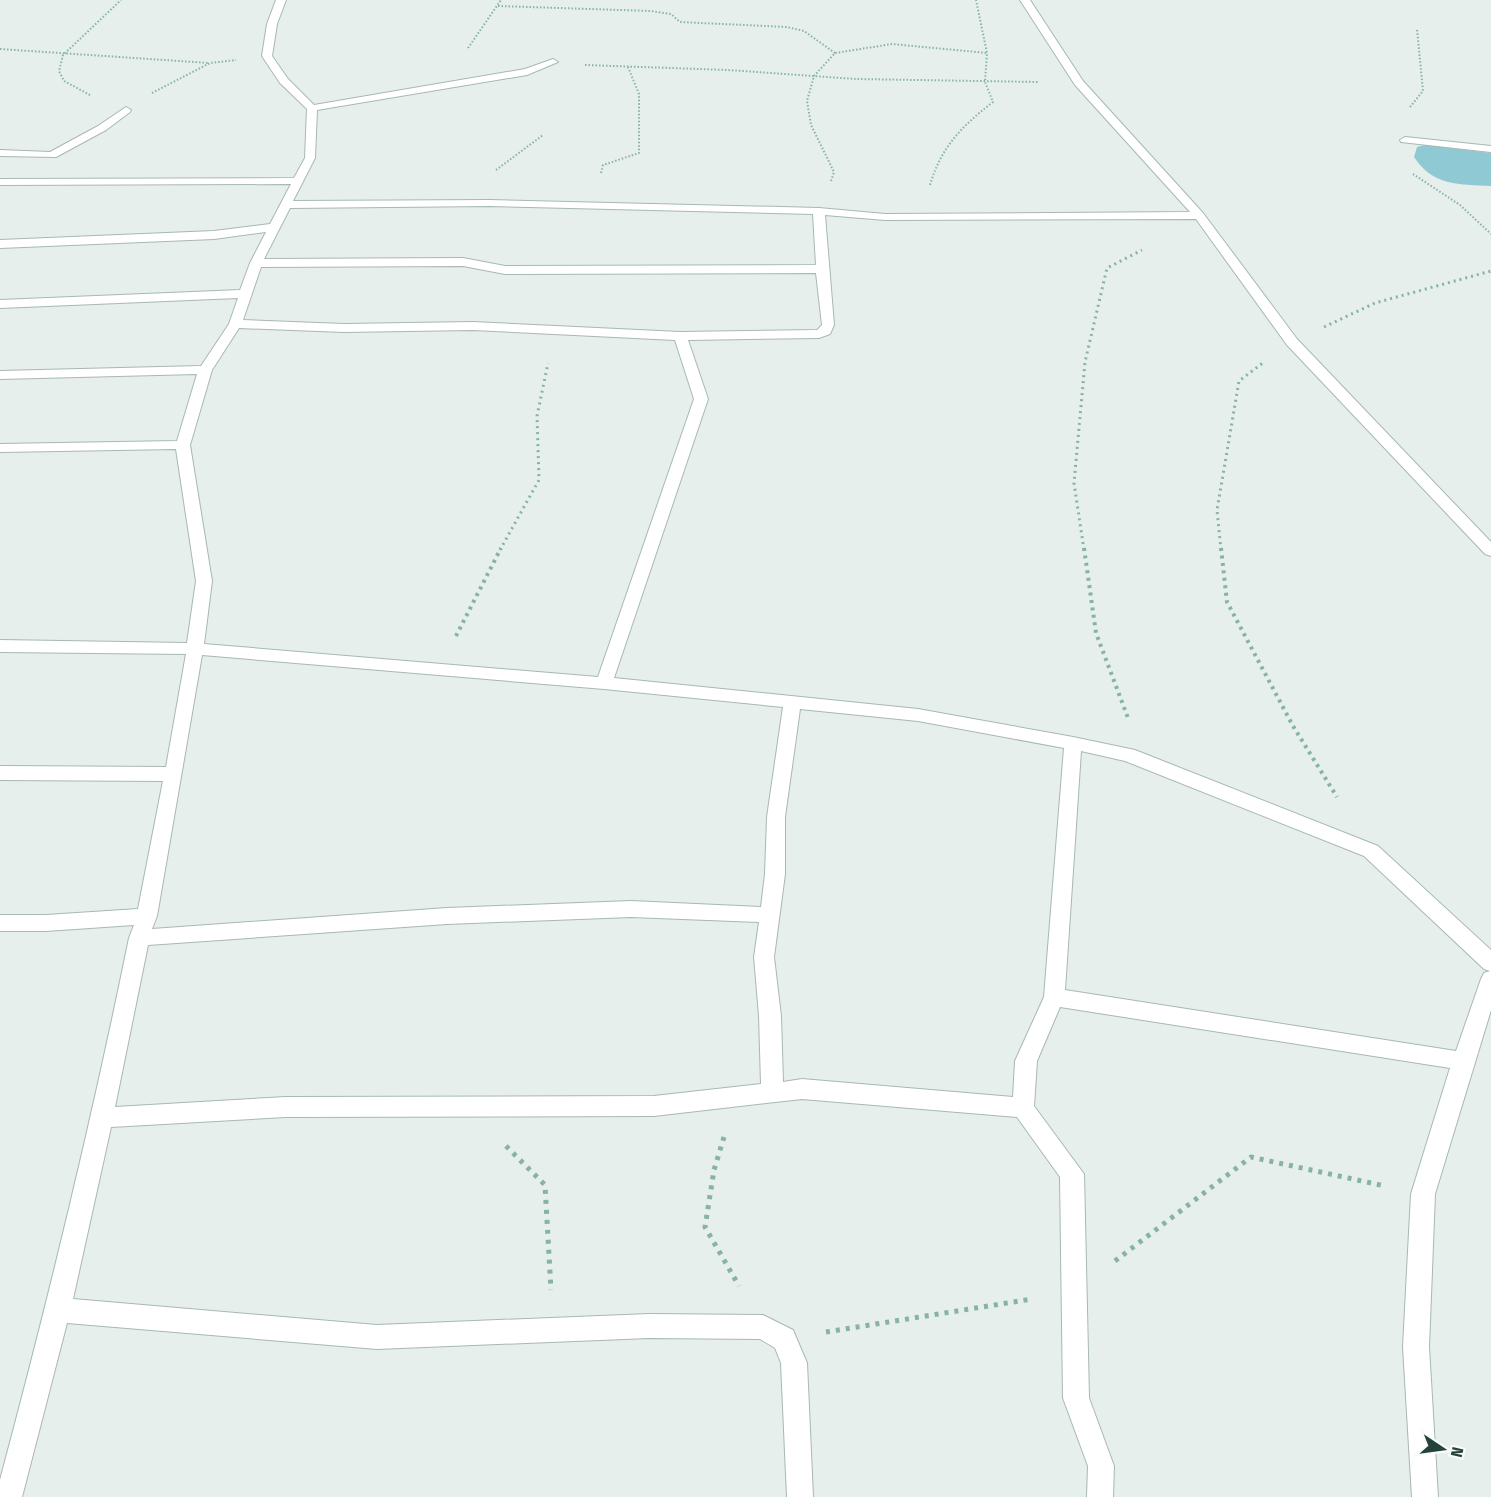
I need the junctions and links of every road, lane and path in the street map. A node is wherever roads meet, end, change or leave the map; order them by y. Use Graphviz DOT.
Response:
graph roads {
  1 [pos="121,0"];
  2 [pos="281,0"];
  3 [pos="976,0"];
  4 [pos="1025,0"];
  5 [pos="498,6"];
  6 [pos="0,49"];
  7 [pos="465,51"];
  8 [pos="476,53"];
  9 [pos="835,53"];
  10 [pos="987,53"];
  11 [pos="63,55"];
  12 [pos="267,56"];
  13 [pos="553,62"];
  14 [pos="210,63"];
  15 [pos="628,67"];
  16 [pos="814,76"];
  17 [pos="985,81"];
  18 [pos="1079,83"];
  19 [pos="312,108"];
  20 [pos="126,110"];
  21 [pos="543,135"];
  22 [pos="1405,140"];
  23 [pos="1491,149"];
  24 [pos="0,153"];
  25 [pos="52,155"];
  26 [pos="11,169"];
  27 [pos="299,181"];
  28 [pos="0,182"];
  29 [pos="490,203"];
  30 [pos="288,205"];
  31 [pos="590,205"];
  32 [pos="819,211"];
  33 [pos="934,217"];
  34 [pos="1201,218"];
  35 [pos="276,227"];
  36 [pos="0,244"];
  37 [pos="256,263"];
  38 [pos="822,269"];
  39 [pos="1491,271"];
  40 [pos="245,294"];
  41 [pos="0,304"];
  42 [pos="235,324"];
  43 [pos="554,330"];
  44 [pos="680,336"];
  45 [pos="1292,342"];
  46 [pos="206,370"];
  47 [pos="0,375"];
  48 [pos="183,445"];
  49 [pos="0,448"];
  50 [pos="1490,550"];
  51 [pos="0,646"];
  52 [pos="195,650"];
  53 [pos="440,669"];
  54 [pos="604,683"];
  55 [pos="792,703"];
  56 [pos="1073,743"];
  57 [pos="1143,761"];
  58 [pos="0,773"];
  59 [pos="174,774"];
  60 [pos="1371,851"];
  61 [pos="768,915"];
  62 [pos="147,916"];
  63 [pos="0,923"];
  64 [pos="139,938"];
  65 [pos="1491,963"];
  66 [pos="1491,979"];
  67 [pos="1054,997"];
  68 [pos="1463,1061"];
  69 [pos="772,1093"];
  70 [pos="737,1096"];
  71 [pos="465,1106"];
  72 [pos="1023,1108"];
  73 [pos="101,1118"];
  74 [pos="58,1310"];
  75 [pos="763,1327"];
  76 [pos="553,1330"];
  77 [pos="9,1497"];
  78 [pos="801,1497"];
  79 [pos="1100,1497"];
  80 [pos="1425,1497"];
  1 -- 11 [label="path"];
  2 -- 12 [label="street"];
  3 -- 10 [label="path"];
  4 -- 18 [label="street"];
  5 -- 9 [label="path"];
  6 -- 11 [label="path"];
  7 -- 8 [label="path"];
  9 -- 10 [label="path"];
  9 -- 16 [label="path"];
  10 -- 17 [label="path"];
  11 -- 14 [label="path"];
  11 -- 20 [label="path"];
  12 -- 14 [label="path"];
  12 -- 19 [label="street"];
  13 -- 15 [label="path"];
  13 -- 19 [label="street"];
  14 -- 20 [label="path"];
  15 -- 16 [label="path"];
  15 -- 31 [label="path"];
  16 -- 17 [label="path"];
  16 -- 32 [label="path"];
  17 -- 18 [label="path"];
  17 -- 33 [label="path"];
  18 -- 34 [label="street"];
  19 -- 27 [label="street"];
  20 -- 25 [label="street"];
  21 -- 29 [label="path"];
  22 -- 23 [label="street"];
  24 -- 25 [label="street"];
  25 -- 26 [label="street"];
  27 -- 28 [label="street"];
  27 -- 30 [label="street"];
  29 -- 30 [label="street"];
  29 -- 31 [label="street"];
  30 -- 35 [label="street"];
  31 -- 32 [label="street"];
  32 -- 33 [label="street"];
  32 -- 38 [label="street"];
  33 -- 34 [label="street"];
  34 -- 45 [label="street"];
  34 -- 57 [label="path"];
  35 -- 36 [label="street"];
  35 -- 37 [label="street"];
  37 -- 38 [label="street"];
  37 -- 40 [label="street"];
  38 -- 44 [label="street"];
  39 -- 45 [label="path"];
  40 -- 41 [label="street"];
  40 -- 42 [label="street"];
  42 -- 43 [label="street"];
  42 -- 46 [label="street"];
  43 -- 44 [label="street"];
  43 -- 53 [label="path"];
  44 -- 54 [label="street"];
  45 -- 50 [label="street"];
  45 -- 60 [label="path"];
  46 -- 47 [label="street"];
  46 -- 48 [label="street"];
  48 -- 49 [label="street"];
  48 -- 52 [label="street"];
  51 -- 52 [label="street"];
  52 -- 53 [label="street"];
  52 -- 59 [label="street"];
  53 -- 54 [label="street"];
  54 -- 55 [label="street"];
  55 -- 56 [label="street"];
  55 -- 61 [label="street"];
  56 -- 57 [label="street"];
  56 -- 67 [label="street"];
  57 -- 60 [label="street"];
  58 -- 59 [label="street"];
  59 -- 62 [label="street"];
  60 -- 65 [label="street"];
  61 -- 64 [label="street"];
  61 -- 69 [label="street"];
  62 -- 63 [label="street"];
  62 -- 64 [label="street"];
  64 -- 73 [label="street"];
  66 -- 68 [label="street"];
  67 -- 68 [label="street"];
  67 -- 72 [label="street"];
  68 -- 80 [label="street"];
  69 -- 70 [label="street"];
  69 -- 72 [label="street"];
  70 -- 71 [label="street"];
  70 -- 75 [label="path"];
  71 -- 73 [label="street"];
  71 -- 76 [label="path"];
  72 -- 79 [label="street"];
  73 -- 74 [label="street"];
  74 -- 76 [label="street"];
  74 -- 77 [label="street"];
  75 -- 76 [label="street"];
  75 -- 78 [label="street"];
}
